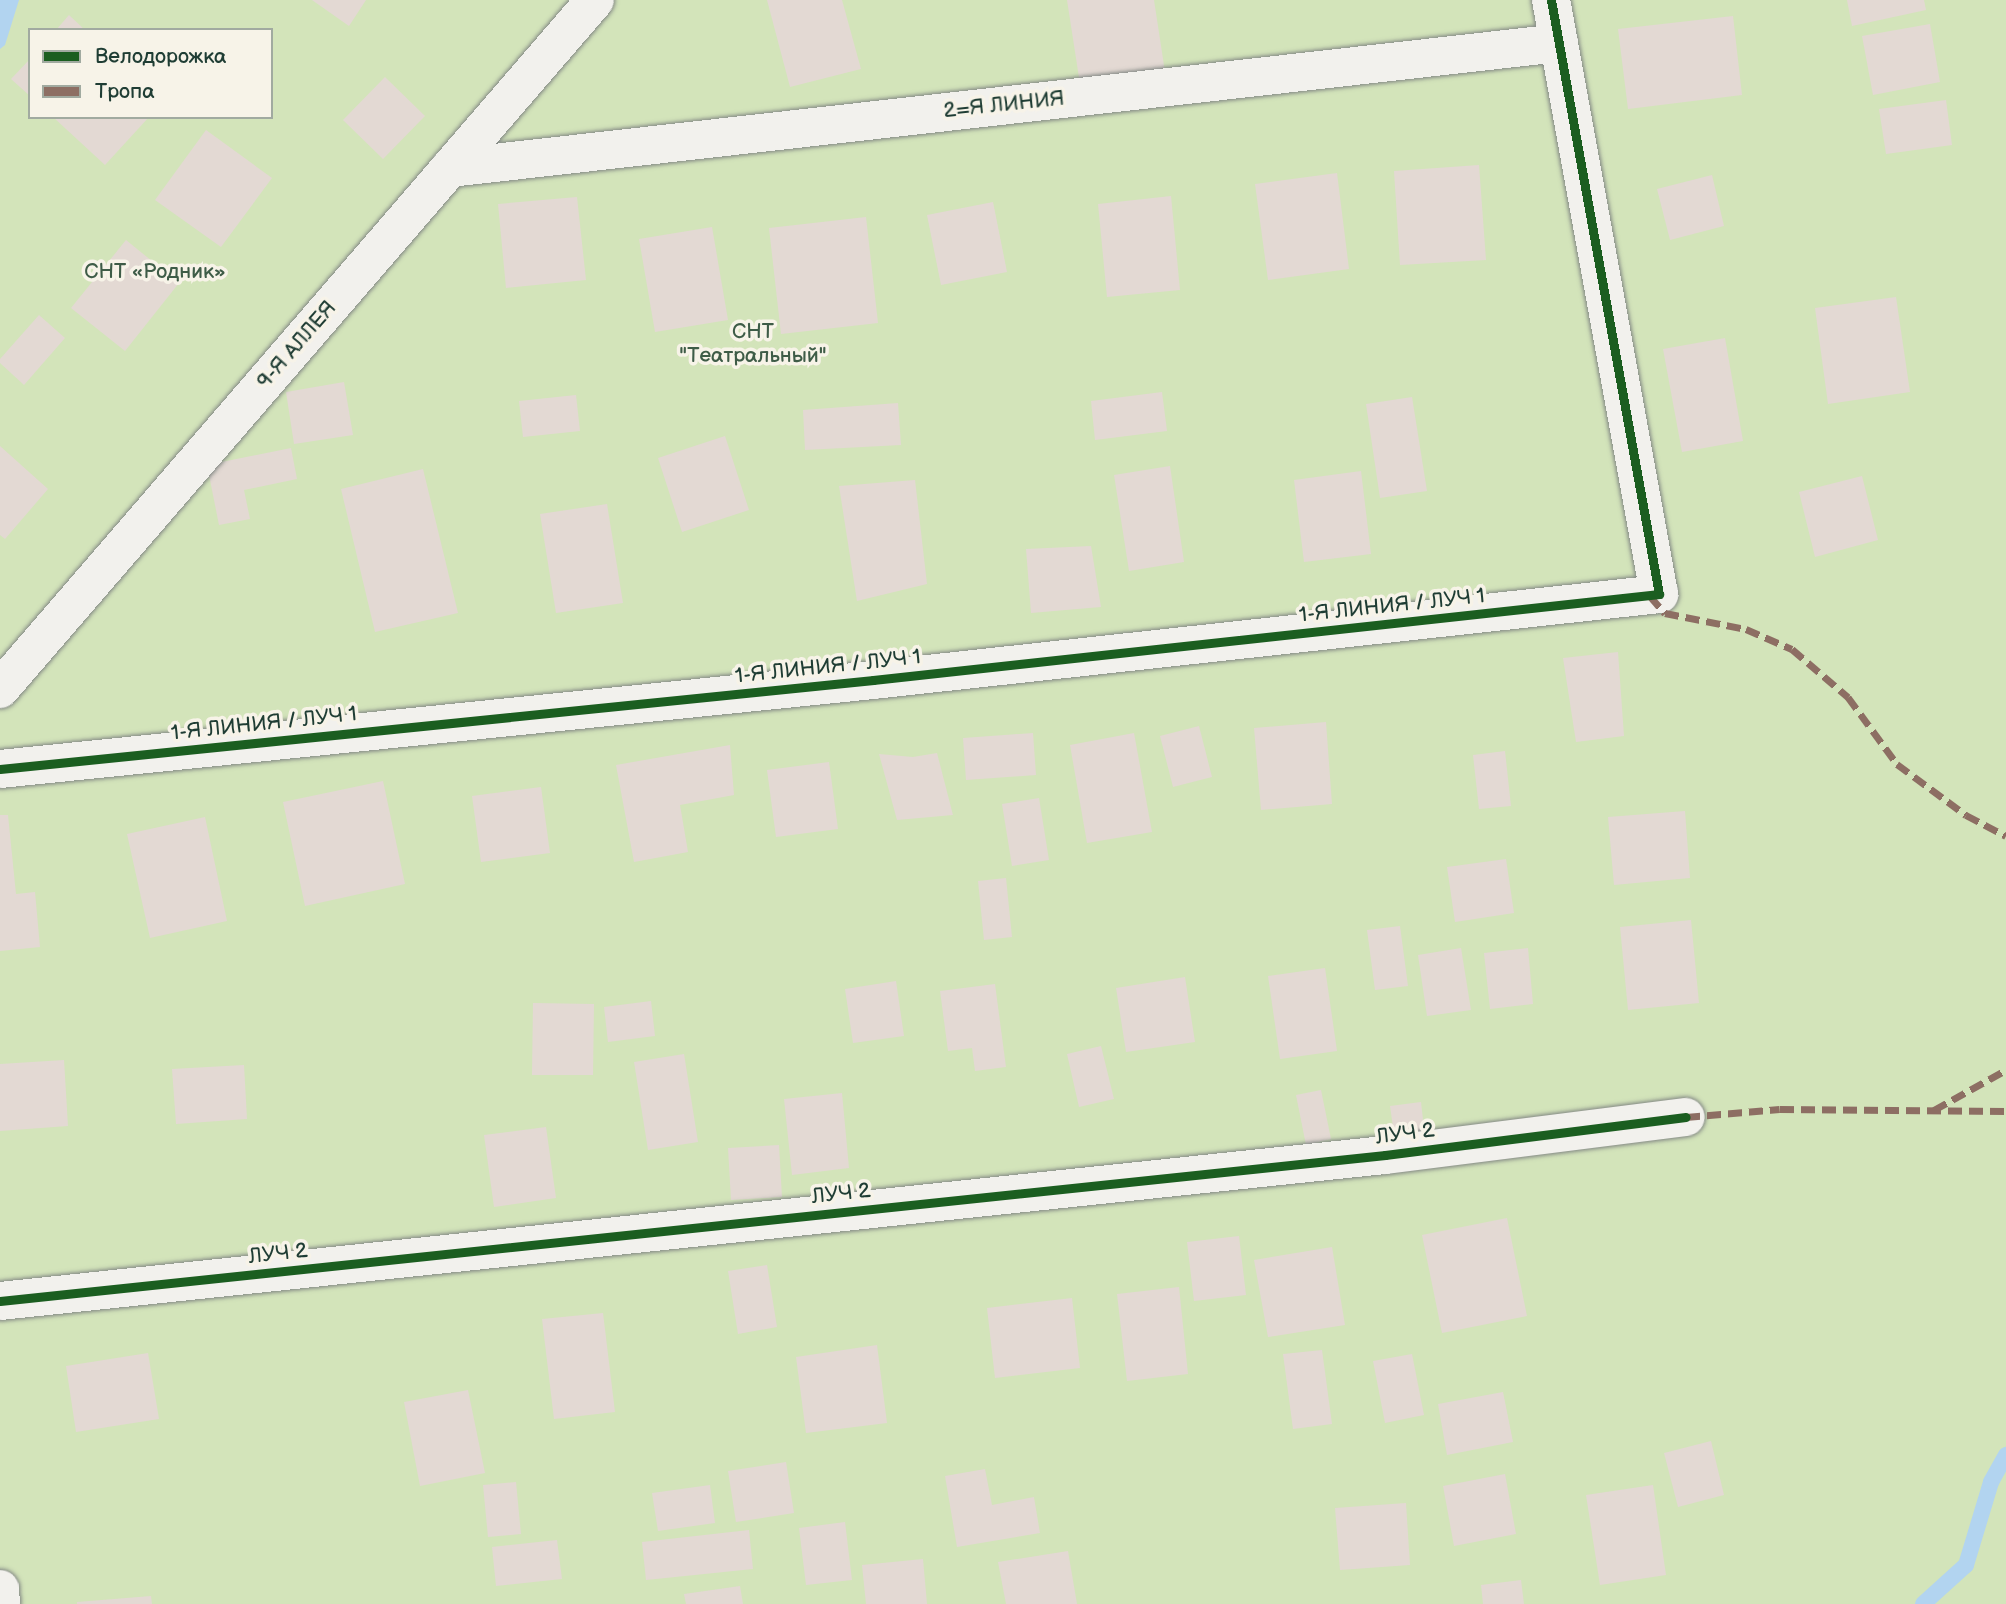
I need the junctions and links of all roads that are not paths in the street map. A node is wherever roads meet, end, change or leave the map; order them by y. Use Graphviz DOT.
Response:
graph roads {
  1 [pos="595,0"];
  2 [pos="1551,0"];
  3 [pos="1559,43"];
  4 [pos="450,167"];
  5 [pos="0,689"];
  6 [pos="0,769"];
  7 [pos="1686,1117"];
  8 [pos="0,1301"];
  9 [pos="0,1589"];
  10 [pos="1,1604"];
  1 -- 4 [label="street, 9-Я АЛЛЕЯ"];
  2 -- 3 [label="street"];
  3 -- 4 [label="street, 2=Я ЛИНИЯ"];
  3 -- 6 [label="street, 1-Я ЛИНИЯ / ЛУЧ 1"];
  4 -- 5 [label="street, 9-Я АЛЛЕЯ"];
  7 -- 8 [label="street, ЛУЧ 2"];
  9 -- 10 [label="street"];
}
